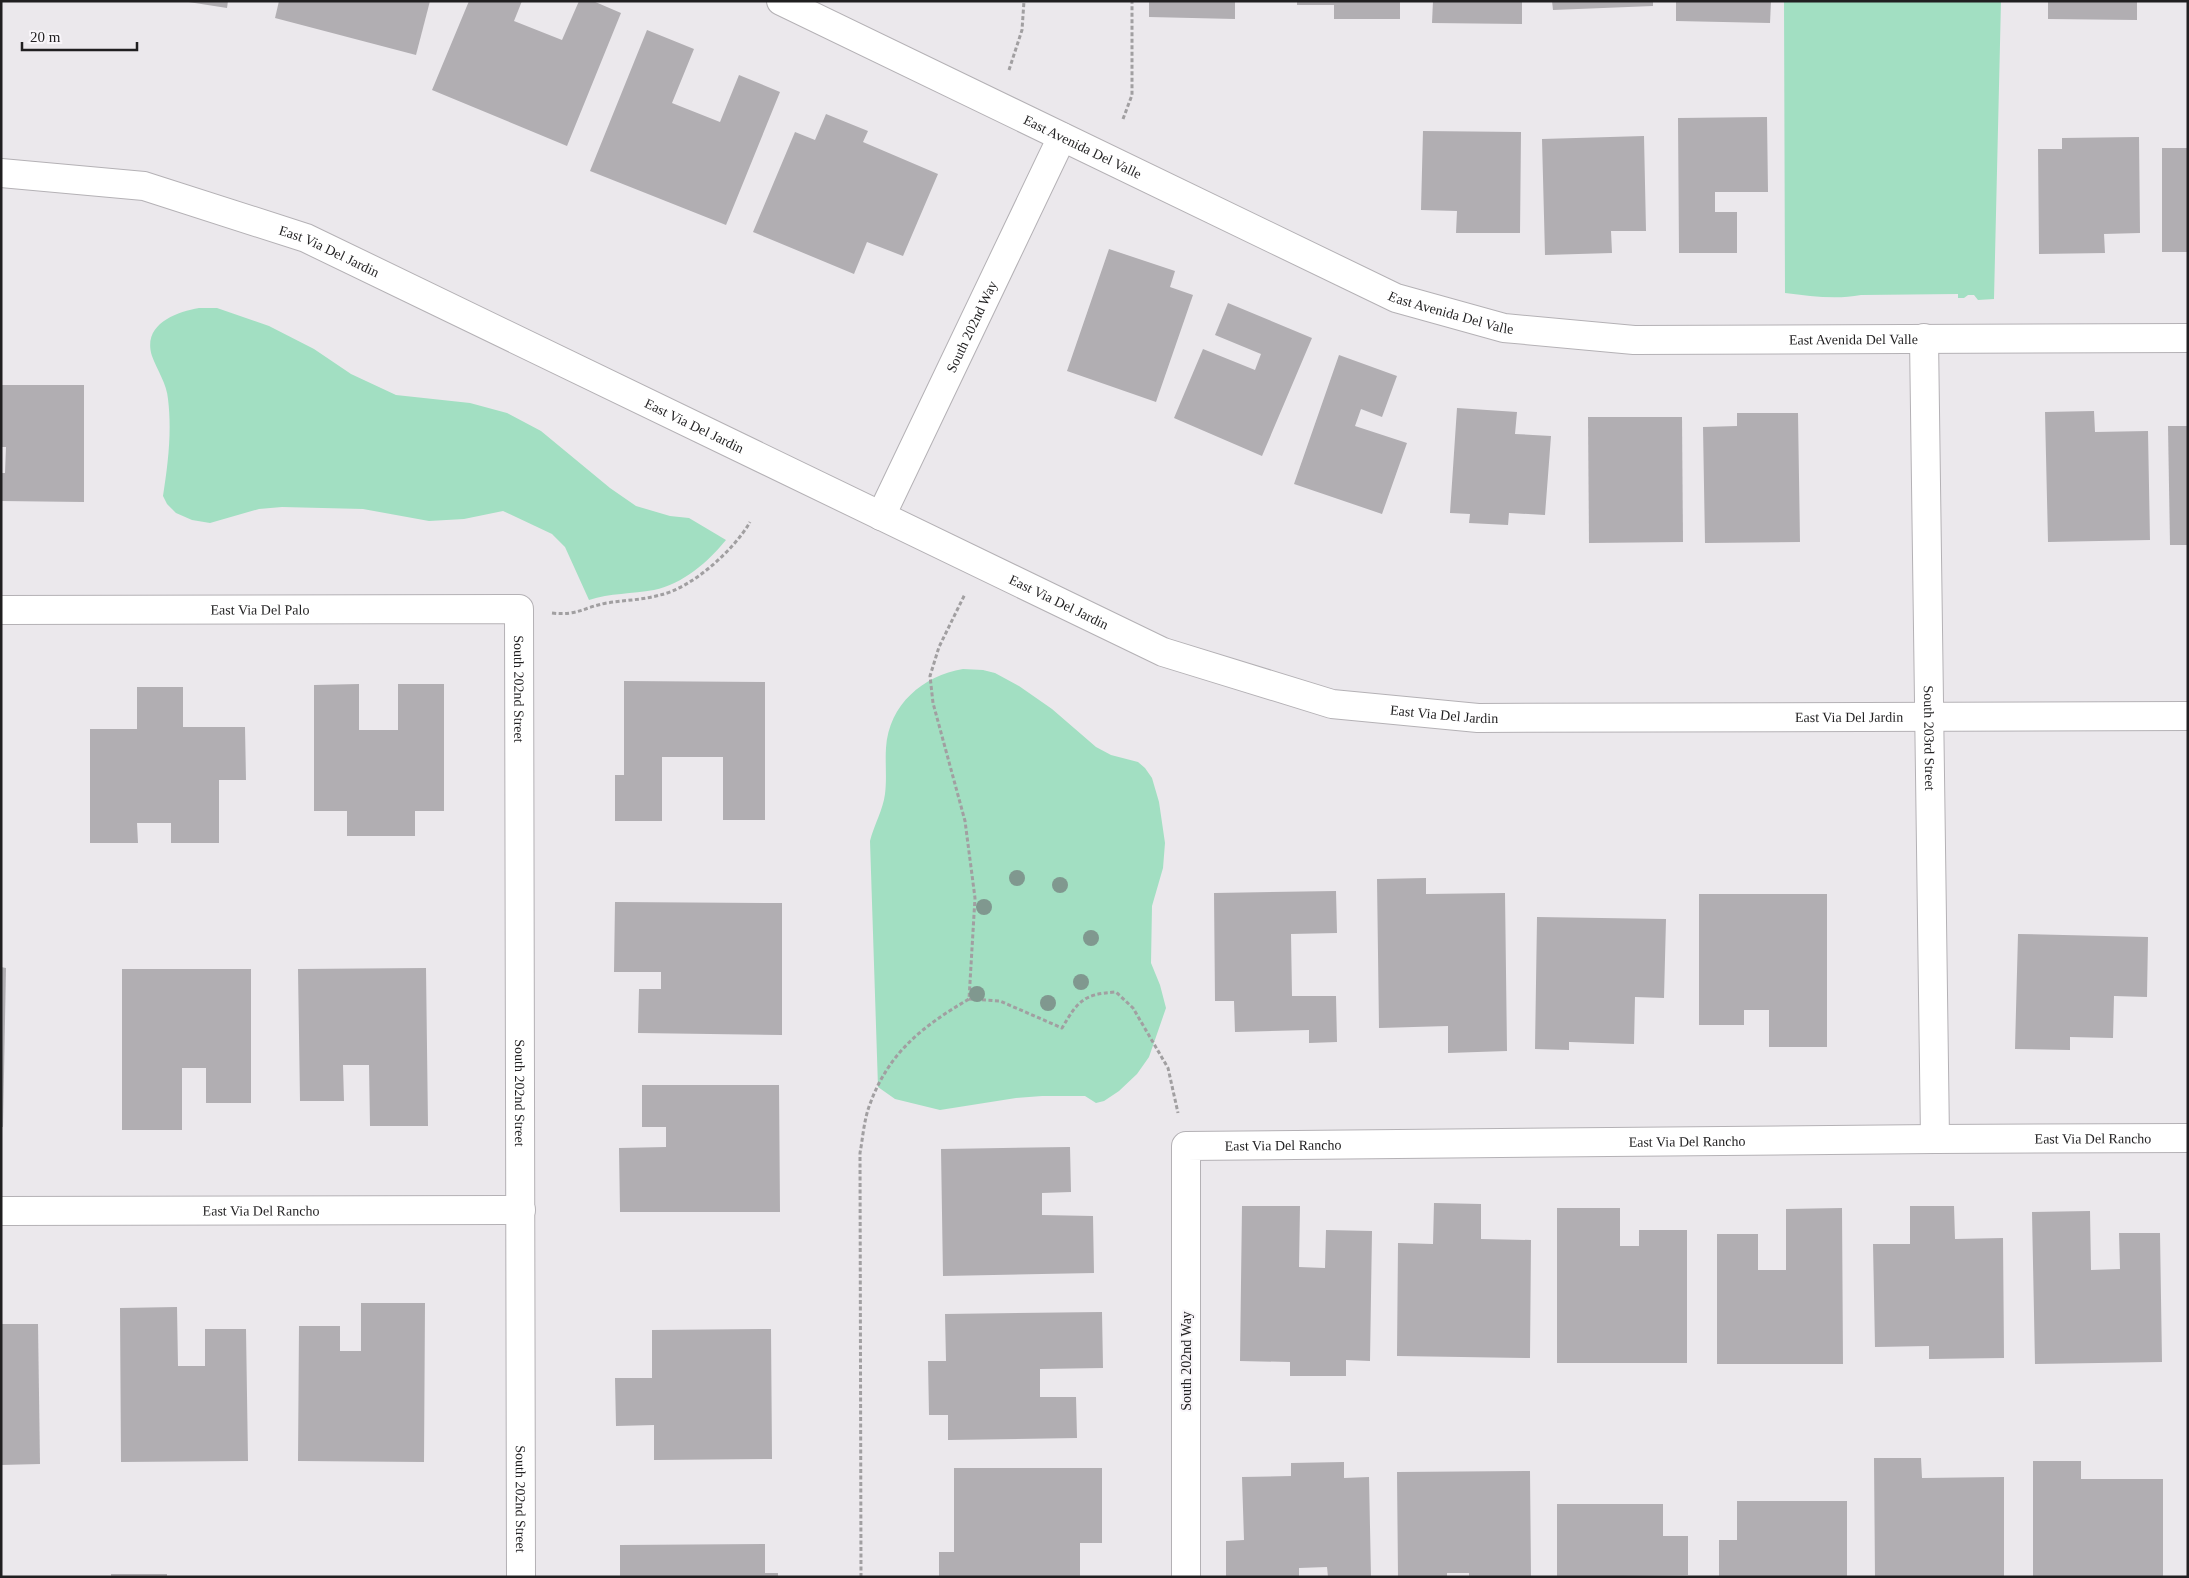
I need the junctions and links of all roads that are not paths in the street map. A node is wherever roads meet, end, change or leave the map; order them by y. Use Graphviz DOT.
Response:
graph roads {
  1 [pos="781,1"];
  2 [pos="1062,137"];
  3 [pos="1,174"];
  4 [pos="1924,338"];
  5 [pos="2188,338"];
  6 [pos="881,516"];
  7 [pos="519,609"];
  8 [pos="1,610"];
  9 [pos="2188,716"];
  10 [pos="1929,717"];
  11 [pos="1934,1138"];
  12 [pos="2188,1138"];
  13 [pos="1186,1146"];
  14 [pos="521,1210"];
  15 [pos="1,1211"];
  16 [pos="522,1577"];
  17 [pos="1186,1577"];
  1 -- 2 [label="street, East Avenida Del Valle"];
  2 -- 4 [label="street, East Avenida Del Valle"];
  2 -- 6 [label="street, South 202nd Way"];
  3 -- 6 [label="street, East Via Del Jardin"];
  4 -- 5 [label="street, East Avenida Del Valle"];
  4 -- 10 [label="street, South 203rd Street"];
  6 -- 10 [label="street, East Via Del Jardin"];
  7 -- 8 [label="street, East Via Del Palo"];
  7 -- 14 [label="street, South 202nd Street"];
  9 -- 10 [label="street, East Via Del Jardin"];
  10 -- 11 [label="street, South 203rd Street"];
  11 -- 12 [label="street, East Via Del Rancho"];
  11 -- 13 [label="street, East Via Del Rancho"];
  13 -- 17 [label="street, South 202nd Way"];
  14 -- 15 [label="street, East Via Del Rancho"];
  14 -- 16 [label="street, South 202nd Street"];
}
